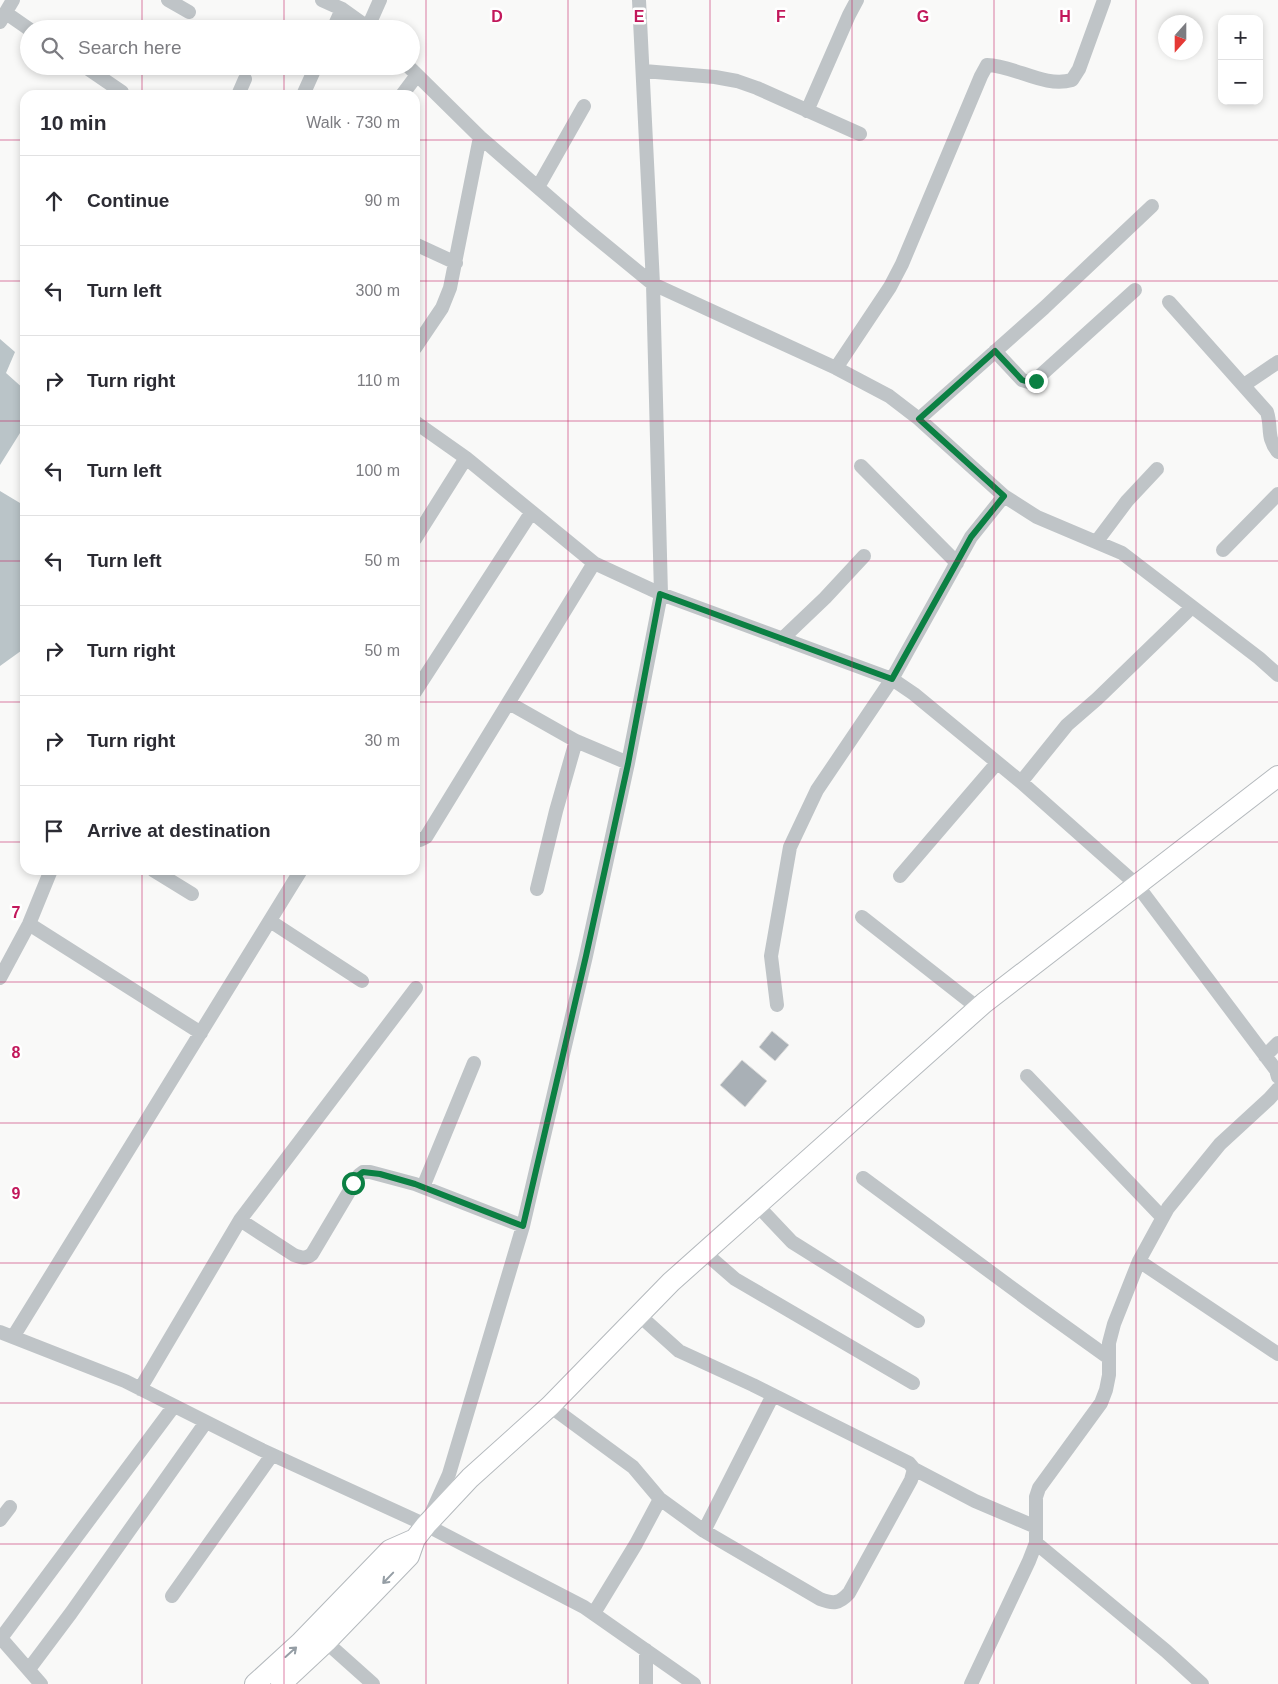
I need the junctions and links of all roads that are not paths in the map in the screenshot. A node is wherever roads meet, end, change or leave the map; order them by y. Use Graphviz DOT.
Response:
graph roads {
  1 [pos="13,0"];
  2 [pos="168,0"];
  3 [pos="322,0"];
  4 [pos="380,0"];
  5 [pos="640,0"];
  6 [pos="857,0"];
  7 [pos="1104,0"];
  8 [pos="342,9"];
  9 [pos="189,12"];
  10 [pos="3,18"];
  11 [pos="337,20"];
  12 [pos="358,20"];
  13 [pos="372,20"];
  14 [pos="20,25"];
  15 [pos="644,71"];
  16 [pos="97,75"];
  17 [pos="312,75"];
  18 [pos="411,75"];
  19 [pos="417,75"];
  20 [pos="245,80"];
  21 [pos="119,90"];
  22 [pos="240,90"];
  23 [pos="305,90"];
  24 [pos="404,90"];
  25 [pos="584,106"];
  26 [pos="808,112"];
  27 [pos="860,134"];
  28 [pos="480,137"];
  29 [pos="538,187"];
  30 [pos="1152,206"];
  31 [pos="420,246"];
  32 [pos="456,263"];
  33 [pos="653,284"];
  34 [pos="1135,290"];
  35 [pos="1169,302"];
  36 [pos="420,341"];
  37 [pos="995,351"];
  38 [pos="1278,362"];
  39 [pos="836,368"];
  40 [pos="1244,385"];
  41 [pos="919,419"];
  42 [pos="1274,421"];
  43 [pos="420,426"];
  44 [pos="1278,452"];
  45 [pos="466,458"];
  46 [pos="861,466"];
  47 [pos="1157,469"];
  48 [pos="1278,494"];
  49 [pos="1004,496"];
  50 [pos="531,513"];
  51 [pos="420,531"];
  52 [pos="1096,541"];
  53 [pos="1223,550"];
  54 [pos="864,556"];
  55 [pos="594,563"];
  56 [pos="957,563"];
  57 [pos="660,594"];
  58 [pos="1192,607"];
  59 [pos="782,639"];
  60 [pos="1278,675"];
  61 [pos="892,679"];
  62 [pos="420,684"];
  63 [pos="509,703"];
  64 [pos="576,741"];
  65 [pos="997,763"];
  66 [pos="628,764"];
  67 [pos="1276,781"];
  68 [pos="1021,782"];
  69 [pos="420,840"];
  70 [pos="49,875"];
  71 [pos="162,875"];
  72 [pos="298,875"];
  73 [pos="900,876"];
  74 [pos="1137,885"];
  75 [pos="538,889"];
  76 [pos="192,894"];
  77 [pos="862,916"];
  78 [pos="270,921"];
  79 [pos="29,924"];
  80 [pos="0,978"];
  81 [pos="362,981"];
  82 [pos="416,988"];
  83 [pos="777,1005"];
  84 [pos="978,1008"];
  85 [pos="200,1033"];
  86 [pos="1278,1044"];
  87 [pos="1265,1056"];
  88 [pos="474,1062"];
  89 [pos="1027,1076"];
  90 [pos="1278,1077"];
  91 [pos="1278,1089"];
  92 [pos="863,1178"];
  93 [pos="423,1188"];
  94 [pos="757,1205"];
  95 [pos="1162,1217"];
  96 [pos="240,1220"];
  97 [pos="523,1226"];
  98 [pos="704,1252"];
  99 [pos="1139,1261"];
  100 [pos="639,1315"];
  101 [pos="918,1320"];
  102 [pos="6,1334"];
  103 [pos="1278,1354"];
  104 [pos="1109,1358"];
  105 [pos="912,1383"];
  106 [pos="140,1389"];
  107 [pos="773,1396"];
  108 [pos="174,1406"];
  109 [pos="550,1406"];
  110 [pos="206,1422"];
  111 [pos="272,1455"];
  112 [pos="914,1469"];
  113 [pos="660,1499"];
  114 [pos="10,1507"];
  115 [pos="0,1520"];
  116 [pos="1036,1527"];
  117 [pos="704,1531"];
  118 [pos="421,1532"];
  119 [pos="1036,1543"];
  120 [pos="172,1596"];
  121 [pos="594,1614"];
  122 [pos="0,1638"];
  123 [pos="326,1642"];
  124 [pos="646,1650"];
  125 [pos="29,1669"];
  126 [pos="42,1684"];
  127 [pos="254,1684"];
  128 [pos="281,1684"];
  129 [pos="373,1684"];
  130 [pos="646,1684"];
  131 [pos="694,1684"];
  132 [pos="971,1684"];
  133 [pos="1202,1684"];
  1 -- 10 [label="street"];
  2 -- 9 [label="street"];
  3 -- 8 [label="street"];
  4 -- 13 [label="street"];
  5 -- 15 [label="street"];
  6 -- 26 [label="street"];
  7 -- 39 [label="street"];
  8 -- 11 [label="street"];
  8 -- 12 [label="street"];
  10 -- 14 [label="street"];
  15 -- 26 [label="street"];
  15 -- 33 [label="street"];
  16 -- 21 [label="street"];
  17 -- 23 [label="street"];
  18 -- 24 [label="street"];
  19 -- 28 [label="street"];
  20 -- 22 [label="street"];
  25 -- 29 [label="street"];
  26 -- 27 [label="street"];
  28 -- 29 [label="street"];
  28 -- 32 [label="street"];
  29 -- 33 [label="street"];
  30 -- 37 [label="street"];
  31 -- 32 [label="street"];
  32 -- 36 [label="street"];
  33 -- 39 [label="street"];
  33 -- 57 [label="street"];
  34 -- 37 [label="street"];
  35 -- 40 [label="street"];
  37 -- 41 [label="street"];
  38 -- 40 [label="street"];
  39 -- 41 [label="street"];
  40 -- 42 [label="street"];
  41 -- 49 [label="street"];
  42 -- 44 [label="street"];
  43 -- 45 [label="street"];
  45 -- 50 [label="street"];
  45 -- 51 [label="street"];
  46 -- 56 [label="street"];
  47 -- 52 [label="street"];
  48 -- 53 [label="street"];
  49 -- 52 [label="street"];
  49 -- 56 [label="street"];
  50 -- 55 [label="street"];
  50 -- 62 [label="street"];
  52 -- 58 [label="street"];
  54 -- 59 [label="street"];
  55 -- 57 [label="street"];
  55 -- 63 [label="street"];
  56 -- 61 [label="street"];
  57 -- 59 [label="street"];
  57 -- 66 [label="street"];
  58 -- 60 [label="street"];
  58 -- 68 [label="street"];
  59 -- 61 [label="street"];
  61 -- 65 [label="street"];
  61 -- 83 [label="street"];
  63 -- 64 [label="street"];
  63 -- 69 [label="street"];
  64 -- 66 [label="street"];
  64 -- 75 [label="street"];
  65 -- 68 [label="street"];
  65 -- 73 [label="street"];
  66 -- 97 [label="street"];
  67 -- 74 [label="street"];
  68 -- 74 [label="street"];
  70 -- 79 [label="street"];
  71 -- 76 [label="street"];
  72 -- 78 [label="street"];
  74 -- 84 [label="street"];
  74 -- 87 [label="street"];
  77 -- 84 [label="street"];
  78 -- 81 [label="street"];
  78 -- 85 [label="street"];
  79 -- 80 [label="street"];
  79 -- 85 [label="street"];
  82 -- 96 [label="street"];
  84 -- 94 [label="street"];
  85 -- 102 [label="street"];
  86 -- 87 [label="street"];
  87 -- 90 [label="street"];
  88 -- 93 [label="street"];
  89 -- 95 [label="street"];
  91 -- 95 [label="street"];
  92 -- 104 [label="street"];
  93 -- 96 [label="street"];
  93 -- 97 [label="street"];
  94 -- 98 [label="street"];
  94 -- 101 [label="street"];
  95 -- 99 [label="street"];
  96 -- 106 [label="street"];
  97 -- 118 [label="street"];
  98 -- 100 [label="street"];
  98 -- 105 [label="street"];
  99 -- 103 [label="street"];
  99 -- 104 [label="street"];
  100 -- 107 [label="street"];
  100 -- 109 [label="street"];
  102 -- 106 [label="street"];
  104 -- 116 [label="street"];
  106 -- 108 [label="street"];
  107 -- 112 [label="street"];
  107 -- 117 [label="street"];
  108 -- 110 [label="street"];
  108 -- 122 [label="street"];
  109 -- 113 [label="street"];
  109 -- 118 [label="street"];
  110 -- 111 [label="street"];
  110 -- 125 [label="street"];
  111 -- 118 [label="street"];
  111 -- 120 [label="street"];
  112 -- 116 [label="street"];
  112 -- 117 [label="street"];
  113 -- 117 [label="street"];
  113 -- 121 [label="street"];
  114 -- 115 [label="street"];
  116 -- 119 [label="street"];
  118 -- 121 [label="street"];
  118 -- 123 [label="street, one-way"];
  127 -- 118 [label="street, one-way"];
  119 -- 132 [label="street"];
  119 -- 133 [label="street"];
  121 -- 124 [label="street"];
  122 -- 125 [label="street"];
  123 -- 128 [label="street"];
  123 -- 129 [label="street"];
  124 -- 130 [label="street"];
  124 -- 131 [label="street"];
  125 -- 126 [label="street"];
}
